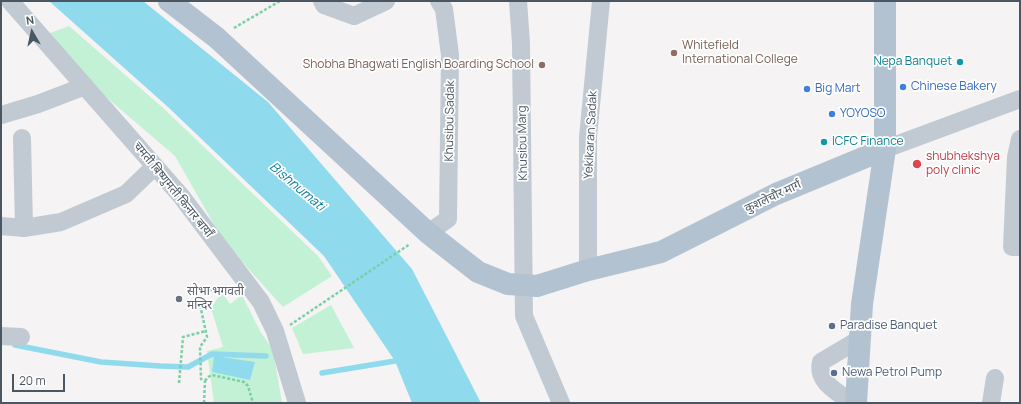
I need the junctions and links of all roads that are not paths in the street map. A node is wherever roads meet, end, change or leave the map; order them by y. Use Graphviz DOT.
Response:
graph roads {
  1 [pos="10,1"];
  2 [pos="169,1"];
  3 [pos="322,1"];
  4 [pos="386,1"];
  5 [pos="439,1"];
  6 [pos="518,1"];
  7 [pos="601,1"];
  8 [pos="885,1"];
  9 [pos="85,86"];
  10 [pos="1020,100"];
  11 [pos="1,115"];
  12 [pos="22,138"];
  13 [pos="1020,139"];
  14 [pos="885,149"];
  15 [pos="155,166"];
  16 [pos="1,226"];
  17 [pos="24,228"];
  18 [pos="421,237"];
  19 [pos="1020,247"];
  20 [pos="588,270"];
  21 [pos="525,286"];
  22 [pos="1,336"];
  23 [pos="20,337"];
  24 [pos="858,340"];
  25 [pos="995,378"];
  26 [pos="297,403"];
  27 [pos="561,403"];
  28 [pos="852,403"];
  29 [pos="856,403"];
  30 [pos="991,403"];
  1 -- 9 [label="street, चमती बिष्णुमती किनार बायाँ"];
  2 -- 18 [label="main road, कुशलेचौर मार्ग"];
  3 -- 4 [label="street"];
  5 -- 18 [label="street, Khusibu Sadak"];
  6 -- 21 [label="street, Khusibu Marg"];
  7 -- 20 [label="street, Yekikaran Sadak"];
  8 -- 14 [label="main road"];
  9 -- 11 [label="street"];
  9 -- 15 [label="street, चमती बिष्णुमती किनार बायाँ"];
  10 -- 14 [label="street, कुशलेचौर मार्ग"];
  12 -- 17 [label="street"];
  13 -- 19 [label="street"];
  14 -- 20 [label="main road, कुशलेचौर मार्ग"];
  14 -- 24 [label="main road"];
  15 -- 17 [label="street"];
  15 -- 26 [label="street, चमती बिष्णुमती किनार बायाँ"];
  16 -- 17 [label="street"];
  18 -- 21 [label="main road, कुशलेचौर मार्ग"];
  20 -- 21 [label="main road, कुशलेचौर मार्ग"];
  21 -- 27 [label="street, Khusibu Marg"];
  22 -- 23 [label="street"];
  24 -- 28 [label="street"];
  24 -- 29 [label="main road"];
  25 -- 30 [label="street"];
}
